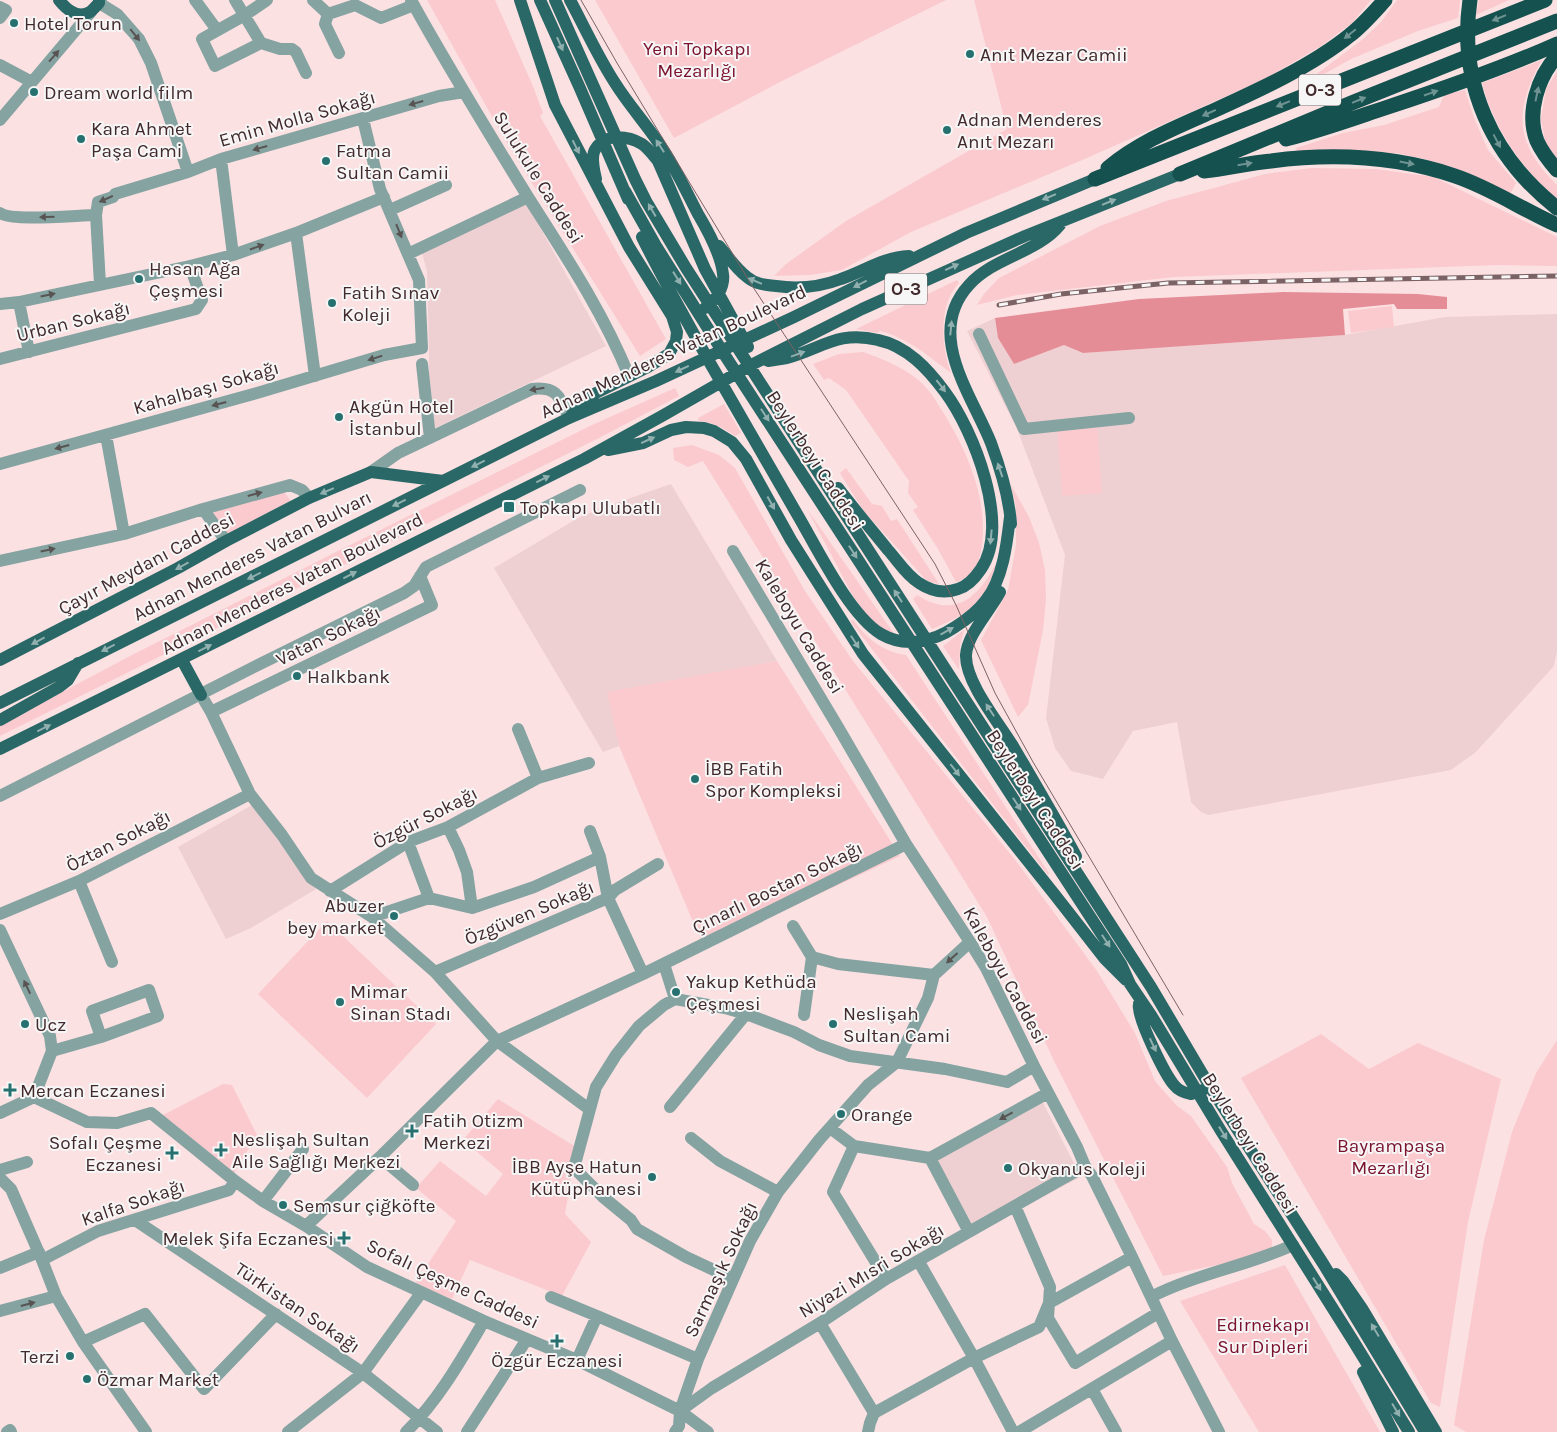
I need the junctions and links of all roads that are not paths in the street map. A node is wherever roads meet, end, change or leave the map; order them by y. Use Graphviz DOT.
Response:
graph roads {
  1 [pos="59,0"];
  2 [pos="195,0"];
  3 [pos="235,0"];
  4 [pos="267,0"];
  5 [pos="313,0"];
  6 [pos="520,0"];
  7 [pos="540,0"];
  8 [pos="555,0"];
  9 [pos="570,0"];
  10 [pos="1385,0"];
  11 [pos="1470,0"];
  12 [pos="1545,0"];
  13 [pos="413,2"];
  14 [pos="97,4"];
  15 [pos="0,6"];
  16 [pos="328,14"];
  17 [pos="245,15"];
  18 [pos="0,18"];
  19 [pos="1557,21"];
  20 [pos="217,30"];
  21 [pos="261,43"];
  22 [pos="1557,44"];
  23 [pos="339,53"];
  24 [pos="1557,56"];
  25 [pos="0,65"];
  26 [pos="306,73"];
  27 [pos="32,82"];
  28 [pos="464,92"];
  29 [pos="363,118"];
  30 [pos="0,120"];
  31 [pos="1250,146"];
  32 [pos="221,159"];
  33 [pos="1557,170"];
  34 [pos="188,172"];
  35 [pos="1180,174"];
  36 [pos="1095,179"];
  37 [pos="446,184"];
  38 [pos="598,187"];
  39 [pos="625,191"];
  40 [pos="384,197"];
  41 [pos="528,197"];
  42 [pos="1557,208"];
  43 [pos="390,210"];
  44 [pos="0,213"];
  45 [pos="96,215"];
  46 [pos="1064,220"];
  47 [pos="1557,226"];
  48 [pos="296,233"];
  49 [pos="709,234"];
  50 [pos="408,254"];
  51 [pos="233,255"];
  52 [pos="919,255"];
  53 [pos="190,266"];
  54 [pos="100,284"];
  55 [pos="661,298"];
  56 [pos="19,302"];
  57 [pos="0,304"];
  58 [pos="980,334"];
  59 [pos="29,352"];
  60 [pos="0,359"];
  61 [pos="422,364"];
  62 [pos="751,365"];
  63 [pos="315,376"];
  64 [pos="629,376"];
  65 [pos="780,414"];
  66 [pos="569,418"];
  67 [pos="1129,418"];
  68 [pos="106,435"];
  69 [pos="430,438"];
  70 [pos="601,450"];
  71 [pos="0,464"];
  72 [pos="814,465"];
  73 [pos="372,472"];
  74 [pos="442,481"];
  75 [pos="580,490"];
  76 [pos="309,498"];
  77 [pos="203,509"];
  78 [pos="1010,518"];
  79 [pos="124,534"];
  80 [pos="226,542"];
  81 [pos="733,551"];
  82 [pos="0,561"];
  83 [pos="420,576"];
  84 [pos="0,660"];
  85 [pos="182,660"];
  86 [pos="78,663"];
  87 [pos="202,695"];
  88 [pos="0,702"];
  89 [pos="211,712"];
  90 [pos="0,720"];
  91 [pos="518,729"];
  92 [pos="0,749"];
  93 [pos="589,763"];
  94 [pos="538,778"];
  95 [pos="250,794"];
  96 [pos="0,796"];
  97 [pos="448,827"];
  98 [pos="590,831"];
  99 [pos="408,842"];
  100 [pos="906,844"];
  101 [pos="600,857"];
  102 [pos="658,864"];
  103 [pos="79,881"];
  104 [pos="330,892"];
  105 [pos="429,898"];
  106 [pos="608,898"];
  107 [pos="1098,906"];
  108 [pos="472,908"];
  109 [pos="0,914"];
  110 [pos="372,916"];
  111 [pos="793,926"];
  112 [pos="0,930"];
  113 [pos="970,942"];
  114 [pos="812,957"];
  115 [pos="112,962"];
  116 [pos="664,964"];
  117 [pos="435,972"];
  118 [pos="643,974"];
  119 [pos="934,974"];
  120 [pos="1130,984"];
  121 [pos="675,999"];
  122 [pos="746,1014"];
  123 [pos="804,1014"];
  124 [pos="101,1037"];
  125 [pos="497,1041"];
  126 [pos="52,1051"];
  127 [pos="897,1062"];
  128 [pos="1034,1066"];
  129 [pos="1206,1080"];
  130 [pos="1197,1092"];
  131 [pos="1048,1093"];
  132 [pos="34,1097"];
  133 [pos="670,1107"];
  134 [pos="590,1109"];
  135 [pos="0,1114"];
  136 [pos="830,1128"];
  137 [pos="691,1138"];
  138 [pos="854,1146"];
  139 [pos="303,1149"];
  140 [pos="380,1157"];
  141 [pos="930,1158"];
  142 [pos="27,1162"];
  143 [pos="1085,1166"];
  144 [pos="0,1170"];
  145 [pos="0,1178"];
  146 [pos="235,1181"];
  147 [pos="413,1185"];
  148 [pos="778,1192"];
  149 [pos="262,1201"];
  150 [pos="1015,1206"];
  151 [pos="135,1220"];
  152 [pos="306,1226"];
  153 [pos="969,1232"];
  154 [pos="1293,1245"];
  155 [pos="40,1256"];
  156 [pos="1132,1257"];
  157 [pos="919,1262"];
  158 [pos="1324,1265"];
  159 [pos="0,1268"];
  160 [pos="733,1279"];
  161 [pos="886,1279"];
  162 [pos="421,1293"];
  163 [pos="56,1296"];
  164 [pos="551,1297"];
  165 [pos="1151,1297"];
  166 [pos="1048,1303"];
  167 [pos="0,1311"];
  168 [pos="1158,1313"];
  169 [pos="276,1314"];
  170 [pos="597,1316"];
  171 [pos="484,1321"];
  172 [pos="820,1323"];
  173 [pos="1342,1324"];
  174 [pos="526,1339"];
  175 [pos="1172,1341"];
  176 [pos="83,1342"];
  177 [pos="974,1358"];
  178 [pos="698,1359"];
  179 [pos="577,1360"];
  180 [pos="363,1373"];
  181 [pos="1092,1389"];
  182 [pos="680,1411"];
  183 [pos="874,1413"];
  184 [pos="420,1418"];
  185 [pos="7,1432"];
  186 [pos="11,1432"];
  187 [pos="146,1432"];
  188 [pos="290,1432"];
  189 [pos="406,1432"];
  190 [pos="437,1432"];
  191 [pos="467,1432"];
  192 [pos="675,1432"];
  193 [pos="708,1432"];
  194 [pos="868,1432"];
  195 [pos="1013,1432"];
  196 [pos="1019,1432"];
  197 [pos="1116,1432"];
  198 [pos="1220,1432"];
  199 [pos="1394,1432"];
  200 [pos="1409,1432"];
  201 [pos="1425,1432"];
  202 [pos="1436,1432"];
  1 -- 14 [label="main road"];
  2 -- 20 [label="street"];
  3 -- 17 [label="street"];
  4 -- 17 [label="street"];
  5 -- 16 [label="street"];
  6 -- 38 [label="main road, one-way"];
  7 -- 39 [label="main road, one-way"];
  65 -- 8 [label="main road, one-way"];
  49 -- 9 [label="main road, one-way"];
  10 -- 36 [label="highway, one-way"];
  11 -- 42 [label="highway, one-way"];
  12 -- 36 [label="highway, O-3, one-way"];
  13 -- 16 [label="street"];
  13 -- 28 [label="street, Sulukule Caddesi"];
  27 -- 14 [label="street, one-way"];
  14 -- 34 [label="street, one-way"];
  15 -- 18 [label="street"];
  16 -- 23 [label="street"];
  17 -- 20 [label="street"];
  17 -- 21 [label="street"];
  31 -- 19 [label="highway, O-3, one-way"];
  20 -- 21 [label="street"];
  21 -- 26 [label="street"];
  31 -- 22 [label="highway, one-way"];
  33 -- 24 [label="highway, one-way"];
  25 -- 27 [label="street"];
  27 -- 30 [label="street"];
  28 -- 29 [label="street, Emin Molla Sokağı, one-way"];
  28 -- 41 [label="street, Sulukule Caddesi"];
  29 -- 32 [label="street, Emin Molla Sokağı, one-way"];
  29 -- 40 [label="street"];
  31 -- 35 [label="highway, O-3"];
  32 -- 34 [label="street, Emin Molla Sokağı"];
  32 -- 51 [label="street"];
  34 -- 45 [label="street, Emin Molla Sokağı, one-way"];
  46 -- 35 [label="main road, O-3, one-way"];
  35 -- 47 [label="highway, one-way"];
  36 -- 52 [label="main road, O-3, one-way"];
  37 -- 43 [label="street"];
  38 -- 55 [label="main road"];
  38 -- 65 [label="main road"];
  39 -- 78 [label="main road, one-way"];
  39 -- 120 [label="main road, Beylerbeyi Caddesi, one-way"];
  40 -- 43 [label="street"];
  40 -- 48 [label="street"];
  41 -- 50 [label="street"];
  41 -- 64 [label="street, Sulukule Caddesi"];
  43 -- 50 [label="street, one-way"];
  45 -- 44 [label="street, one-way"];
  45 -- 54 [label="street"];
  62 -- 46 [label="main road, O-3, one-way"];
  78 -- 46 [label="main road, one-way"];
  51 -- 48 [label="street, one-way"];
  48 -- 63 [label="street"];
  52 -- 49 [label="main road, one-way"];
  49 -- 55 [label="main road"];
  50 -- 63 [label="street, Kahalbaşı Sokağı, one-way"];
  51 -- 53 [label="street"];
  52 -- 66 [label="main road, Adnan Menderes Vatan Boulevard, one-way"];
  53 -- 54 [label="street"];
  53 -- 59 [label="street, Urban Sokağı"];
  56 -- 54 [label="street, one-way"];
  55 -- 64 [label="main road"];
  56 -- 57 [label="street"];
  56 -- 59 [label="street"];
  58 -- 67 [label="street"];
  59 -- 60 [label="street, Urban Sokağı"];
  61 -- 69 [label="street"];
  62 -- 70 [label="main road, O-3"];
  62 -- 72 [label="main road, one-way"];
  63 -- 68 [label="street, Kahalbaşı Sokağı, one-way"];
  64 -- 66 [label="main road"];
  65 -- 72 [label="main road, Beylerbeyi Caddesi"];
  66 -- 69 [label="street, Çayır Meydanı Caddesi, one-way"];
  66 -- 74 [label="main road, Adnan Menderes Vatan Boulevard, one-way"];
  68 -- 71 [label="street, Kahalbaşı Sokağı, one-way"];
  68 -- 79 [label="street"];
  69 -- 73 [label="street, Çayır Meydanı Caddesi"];
  85 -- 70 [label="main road, Adnan Menderes Vatan Boulevard, one-way"];
  70 -- 120 [label="main road, one-way"];
  107 -- 72 [label="main road, Beylerbeyi Caddesi, one-way"];
  73 -- 74 [label="main road"];
  73 -- 76 [label="main road, Çayır Meydanı Caddesi, one-way"];
  74 -- 86 [label="main road, Adnan Menderes Vatan Bulvarı, one-way"];
  75 -- 83 [label="street"];
  77 -- 76 [label="street, Çayır Meydanı Caddesi, one-way"];
  76 -- 80 [label="main road, Çayır Meydanı Caddesi"];
  77 -- 79 [label="street, Çayır Meydanı Caddesi"];
  77 -- 80 [label="street"];
  107 -- 78 [label="main road, one-way"];
  82 -- 79 [label="street, Çayır Meydanı Caddesi, one-way"];
  80 -- 84 [label="main road, Çayır Meydanı Caddesi, one-way"];
  81 -- 100 [label="street, Kaleboyu Caddesi"];
  83 -- 87 [label="street"];
  83 -- 89 [label="street, Vatan Sokağı"];
  85 -- 87 [label="main road"];
  92 -- 85 [label="main road, Adnan Menderes Vatan Boulevard, one-way"];
  86 -- 88 [label="main road"];
  86 -- 90 [label="main road"];
  87 -- 89 [label="street"];
  87 -- 96 [label="street"];
  89 -- 95 [label="street"];
  91 -- 94 [label="street"];
  93 -- 94 [label="street, Özgür Sokağı"];
  94 -- 97 [label="street, Özgür Sokağı"];
  95 -- 103 [label="street, Öztan Sokağı"];
  95 -- 104 [label="street"];
  97 -- 99 [label="street, Özgür Sokağı"];
  97 -- 108 [label="street"];
  98 -- 101 [label="street"];
  99 -- 104 [label="street, Özgür Sokağı"];
  99 -- 105 [label="street"];
  100 -- 113 [label="street, Kaleboyu Caddesi"];
  100 -- 116 [label="street, Çınarlı Bostan Sokağı"];
  101 -- 106 [label="street"];
  101 -- 108 [label="street"];
  102 -- 106 [label="street, Özgüven Sokağı"];
  103 -- 109 [label="street, Öztan Sokağı"];
  103 -- 115 [label="street"];
  104 -- 110 [label="street"];
  105 -- 108 [label="street"];
  105 -- 110 [label="street"];
  106 -- 117 [label="street, Özgüven Sokağı"];
  106 -- 118 [label="street"];
  107 -- 129 [label="main road, Beylerbeyi Caddesi"];
  110 -- 117 [label="street"];
  111 -- 114 [label="street"];
  126 -- 112 [label="street, one-way"];
  113 -- 119 [label="street, one-way"];
  113 -- 128 [label="street, Kaleboyu Caddesi"];
  114 -- 119 [label="street"];
  114 -- 123 [label="street"];
  116 -- 118 [label="street, Çınarlı Bostan Sokağı"];
  116 -- 121 [label="street"];
  117 -- 125 [label="street"];
  118 -- 125 [label="street, Çınarlı Bostan Sokağı"];
  119 -- 127 [label="street, Sarmaşık Sokağı"];
  120 -- 130 [label="main road, Beylerbeyi Caddesi, one-way"];
  121 -- 122 [label="street"];
  121 -- 134 [label="street"];
  122 -- 127 [label="street"];
  122 -- 133 [label="street"];
  124 -- 124 [label="street"];
  124 -- 126 [label="street"];
  125 -- 134 [label="street"];
  125 -- 140 [label="street"];
  126 -- 132 [label="street"];
  127 -- 128 [label="street"];
  127 -- 136 [label="street, Sarmaşık Sokağı"];
  128 -- 131 [label="street, Kaleboyu Caddesi"];
  129 -- 130 [label="main road"];
  129 -- 158 [label="main road, Beylerbeyi Caddesi"];
  130 -- 154 [label="main road, Beylerbeyi Caddesi, one-way"];
  131 -- 141 [label="street, one-way"];
  131 -- 143 [label="street, Kaleboyu Caddesi"];
  132 -- 135 [label="street"];
  132 -- 146 [label="street, Sofalı Çeşme Caddesi"];
  134 -- 160 [label="street"];
  136 -- 138 [label="street"];
  136 -- 148 [label="street, Sarmaşık Sokağı"];
  137 -- 148 [label="street"];
  138 -- 141 [label="street"];
  138 -- 161 [label="street"];
  139 -- 149 [label="street"];
  140 -- 147 [label="street"];
  140 -- 152 [label="street"];
  141 -- 153 [label="street"];
  142 -- 144 [label="street"];
  143 -- 150 [label="street, Niyazi Mısri Sokağı"];
  143 -- 156 [label="street, Kaleboyu Caddesi"];
  145 -- 155 [label="street"];
  146 -- 149 [label="street, Sofalı Çeşme Caddesi"];
  146 -- 151 [label="street, Kalfa Sokağı"];
  148 -- 160 [label="street, Sarmaşık Sokağı"];
  149 -- 152 [label="street, Sofalı Çeşme Caddesi"];
  150 -- 153 [label="street, Niyazi Mısri Sokağı"];
  150 -- 166 [label="street"];
  151 -- 155 [label="street, Kalfa Sokağı"];
  151 -- 169 [label="street, Türkistan Sokağı"];
  152 -- 162 [label="street, Sofalı Çeşme Caddesi"];
  153 -- 157 [label="street, Niyazi Mısri Sokağı"];
  154 -- 165 [label="street"];
  154 -- 173 [label="main road, Beylerbeyi Caddesi, one-way"];
  155 -- 159 [label="street, Kalfa Sokağı"];
  155 -- 163 [label="street"];
  156 -- 165 [label="street, Kaleboyu Caddesi"];
  156 -- 166 [label="street"];
  157 -- 161 [label="street, Niyazi Mısri Sokağı"];
  157 -- 177 [label="street"];
  158 -- 201 [label="main road, Beylerbeyi Caddesi"];
  202 -- 158 [label="main road, one-way"];
  160 -- 178 [label="street, Sarmaşık Sokağı"];
  161 -- 172 [label="street, Niyazi Mısri Sokağı"];
  162 -- 171 [label="street, Sofalı Çeşme Caddesi"];
  162 -- 180 [label="street"];
  167 -- 163 [label="street, one-way"];
  163 -- 176 [label="street"];
  164 -- 170 [label="street"];
  165 -- 168 [label="street, Kaleboyu Caddesi"];
  166 -- 168 [label="street"];
  166 -- 177 [label="street"];
  168 -- 175 [label="street, Kaleboyu Caddesi"];
  169 -- 176 [label="street"];
  169 -- 180 [label="street, Türkistan Sokağı"];
  170 -- 178 [label="street"];
  170 -- 179 [label="street"];
  171 -- 174 [label="street, Sofalı Çeşme Caddesi"];
  171 -- 184 [label="street"];
  172 -- 182 [label="street, Niyazi Mısri Sokağı"];
  172 -- 183 [label="street"];
  173 -- 199 [label="main road"];
  173 -- 200 [label="main road, Beylerbeyi Caddesi, one-way"];
  174 -- 179 [label="street, Sofalı Çeşme Caddesi"];
  174 -- 191 [label="street"];
  175 -- 181 [label="street"];
  175 -- 198 [label="street, Kaleboyu Caddesi"];
  176 -- 187 [label="street"];
  177 -- 183 [label="street"];
  177 -- 195 [label="street"];
  178 -- 182 [label="street, Sarmaşık Sokağı"];
  179 -- 182 [label="street, Sofalı Çeşme Caddesi"];
  180 -- 184 [label="street, Türkistan Sokağı"];
  180 -- 188 [label="street"];
  181 -- 196 [label="street"];
  181 -- 197 [label="street"];
  182 -- 192 [label="street, Sarmaşık Sokağı"];
  182 -- 193 [label="street, Sofalı Çeşme Caddesi"];
  183 -- 194 [label="street"];
  184 -- 189 [label="street"];
  184 -- 190 [label="street, Türkistan Sokağı"];
  185 -- 186 [label="street"];
}
